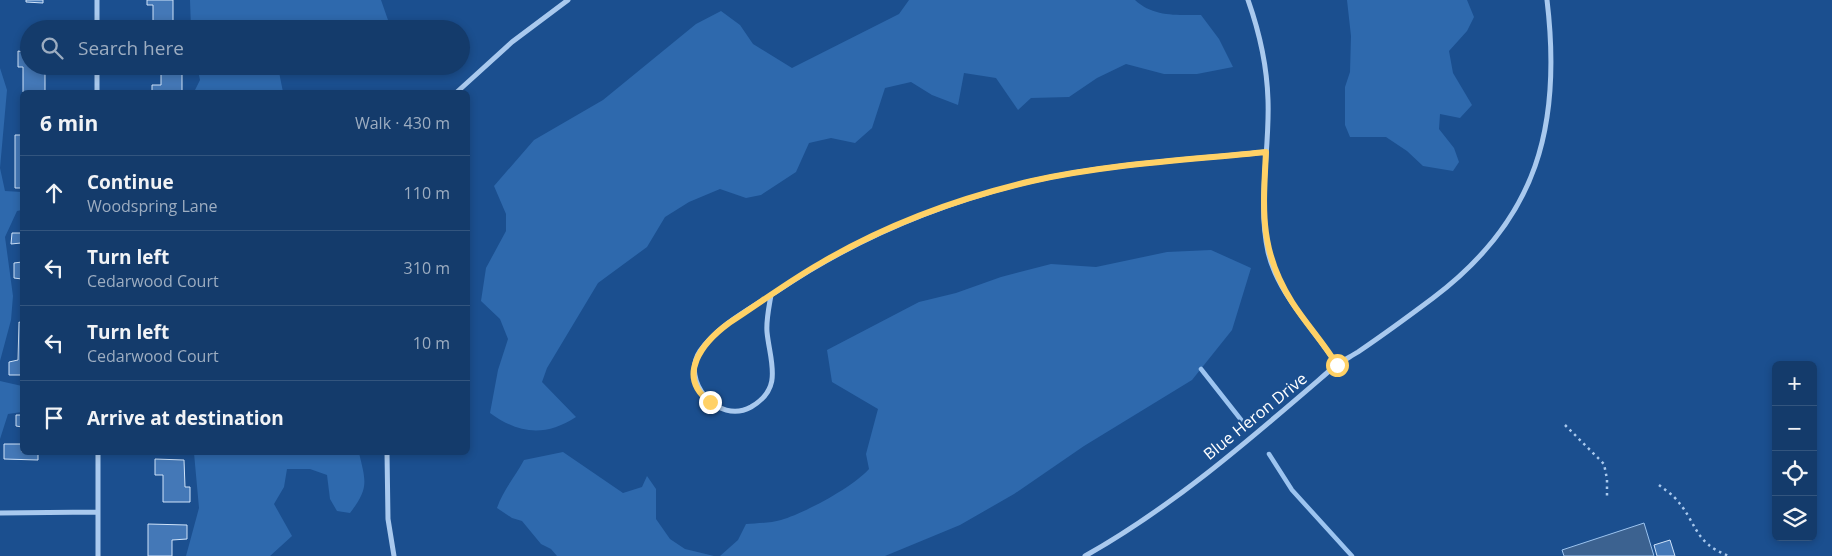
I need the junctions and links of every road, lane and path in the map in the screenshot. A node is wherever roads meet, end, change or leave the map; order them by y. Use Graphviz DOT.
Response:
graph roads {
  1 [pos="97,0"];
  2 [pos="568,0"];
  3 [pos="1248,0"];
  4 [pos="1547,0"];
  5 [pos="97,20"];
  6 [pos="97,75"];
  7 [pos="97,90"];
  8 [pos="459,90"];
  9 [pos="1266,152"];
  10 [pos="771,295"];
  11 [pos="1337,365"];
  12 [pos="1565,425"];
  13 [pos="98,455"];
  14 [pos="388,455"];
  15 [pos="1659,484"];
  16 [pos="1607,498"];
  17 [pos="98,512"];
  18 [pos="0,513"];
  19 [pos="98,556"];
  20 [pos="394,556"];
  21 [pos="1085,556"];
  22 [pos="1730,556"];
  1 -- 5 [label="street"];
  2 -- 8 [label="street"];
  3 -- 9 [label="street"];
  4 -- 11 [label="street, Blue Heron Drive"];
  6 -- 7 [label="street"];
  9 -- 10 [label="street"];
  9 -- 11 [label="street"];
  10 -- 10 [label="street"];
  11 -- 21 [label="street, Blue Heron Drive"];
  12 -- 16 [label="path"];
  13 -- 17 [label="street"];
  14 -- 20 [label="street"];
  15 -- 22 [label="path"];
  17 -- 18 [label="street"];
  17 -- 19 [label="street"];
}
